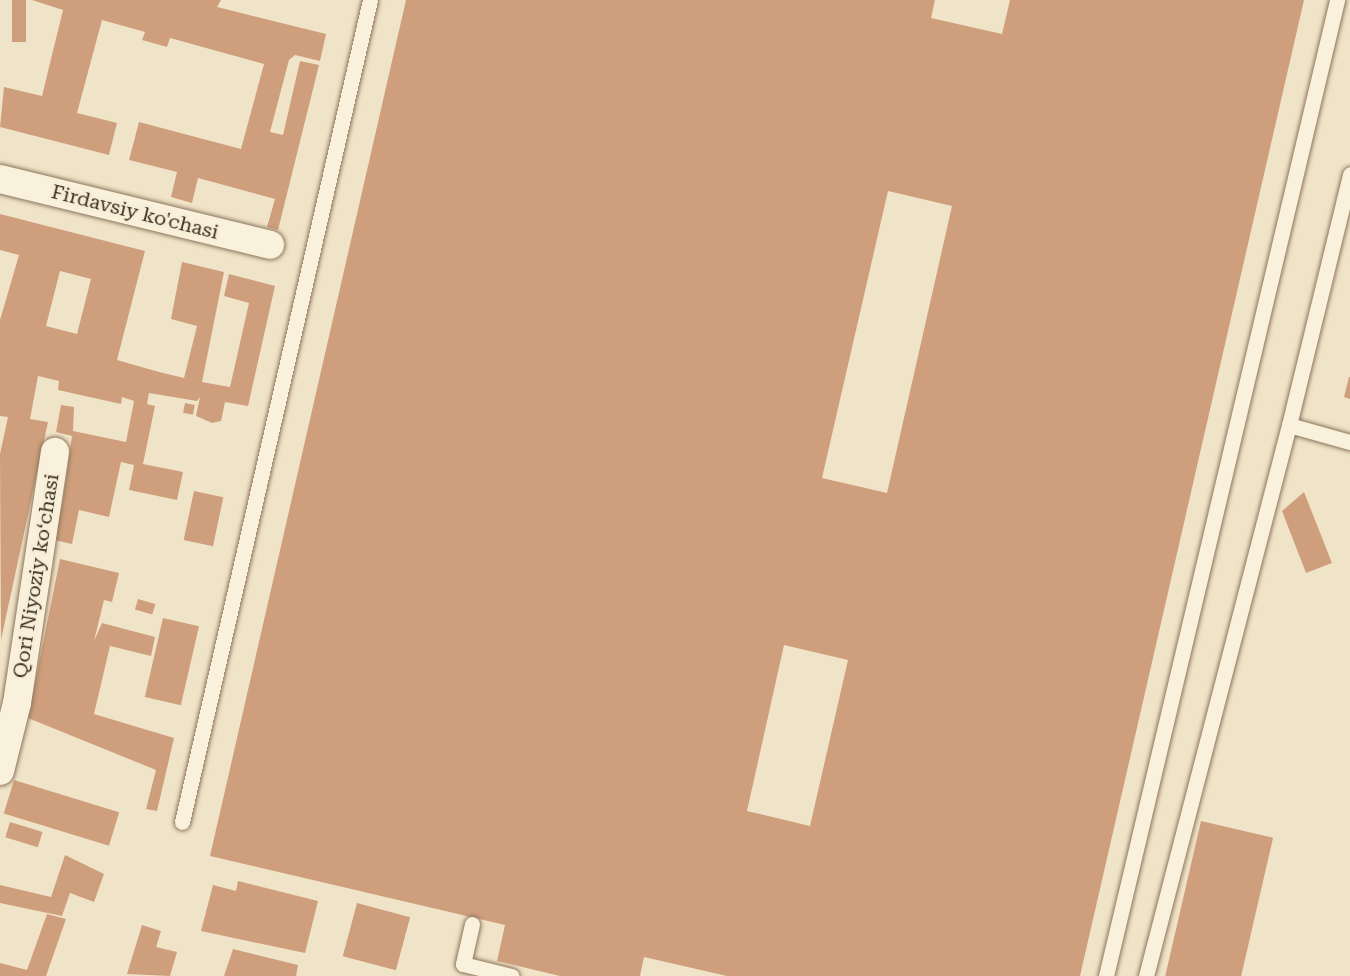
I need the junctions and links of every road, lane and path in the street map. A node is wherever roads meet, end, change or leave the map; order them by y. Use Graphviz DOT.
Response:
graph roads {
  1 [pos="370,0"];
  2 [pos="1337,0"];
  3 [pos="1350,174"];
  4 [pos="0,179"];
  5 [pos="270,245"];
  6 [pos="1288,425"];
  7 [pos="1350,442"];
  8 [pos="55,452"];
  9 [pos="0,771"];
  10 [pos="182,822"];
  11 [pos="472,924"];
  12 [pos="512,976"];
  13 [pos="1106,976"];
  14 [pos="1146,976"];
  1 -- 10 [label="lane"];
  2 -- 13 [label="lane"];
  3 -- 6 [label="lane"];
  4 -- 5 [label="street, Firdavsiy ko'chasi"];
  6 -- 7 [label="lane"];
  6 -- 14 [label="lane"];
  8 -- 9 [label="street, Qori Niyoziy koʻchasi"];
  11 -- 12 [label="lane"];
}
